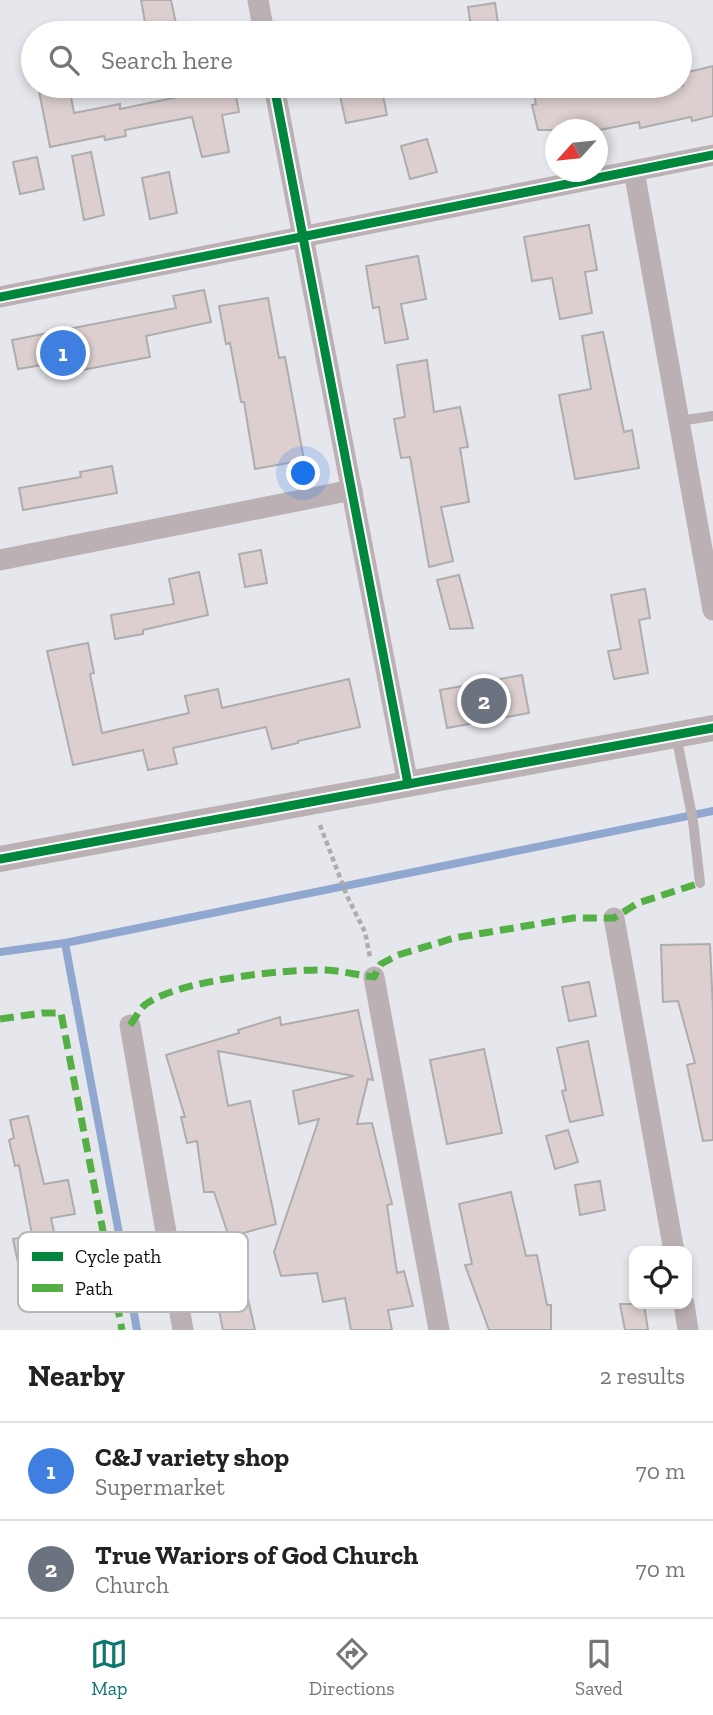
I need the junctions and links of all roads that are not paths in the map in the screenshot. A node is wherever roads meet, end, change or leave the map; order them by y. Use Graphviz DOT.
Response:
graph roads {
  1 [pos="258,0"];
  2 [pos="262,21"];
  3 [pos="276,98"];
  4 [pos="713,155"];
  5 [pos="634,171"];
  6 [pos="303,236"];
  7 [pos="0,297"];
  8 [pos="713,416"];
  9 [pos="679,421"];
  10 [pos="352,490"];
  11 [pos="0,560"];
  12 [pos="713,610"];
  13 [pos="713,728"];
  14 [pos="679,747"];
  15 [pos="408,784"];
  16 [pos="0,859"];
  17 [pos="700,883"];
  18 [pos="614,918"];
  19 [pos="374,978"];
  20 [pos="130,1026"];
  21 [pos="166,1232"];
  22 [pos="673,1246"];
  23 [pos="685,1309"];
  24 [pos="180,1312"];
  25 [pos="183,1330"];
  26 [pos="439,1330"];
  27 [pos="688,1330"];
  1 -- 2 [label="street"];
  3 -- 6 [label="street"];
  4 -- 5 [label="street"];
  5 -- 6 [label="street"];
  5 -- 9 [label="street"];
  6 -- 7 [label="street"];
  6 -- 10 [label="street"];
  8 -- 9 [label="lane"];
  9 -- 12 [label="street"];
  10 -- 11 [label="street"];
  10 -- 15 [label="street"];
  13 -- 14 [label="street"];
  14 -- 15 [label="street"];
  14 -- 17 [label="lane"];
  15 -- 16 [label="street"];
  18 -- 22 [label="street"];
  19 -- 26 [label="street"];
  20 -- 21 [label="street"];
  23 -- 27 [label="street"];
  24 -- 25 [label="street"];
}
